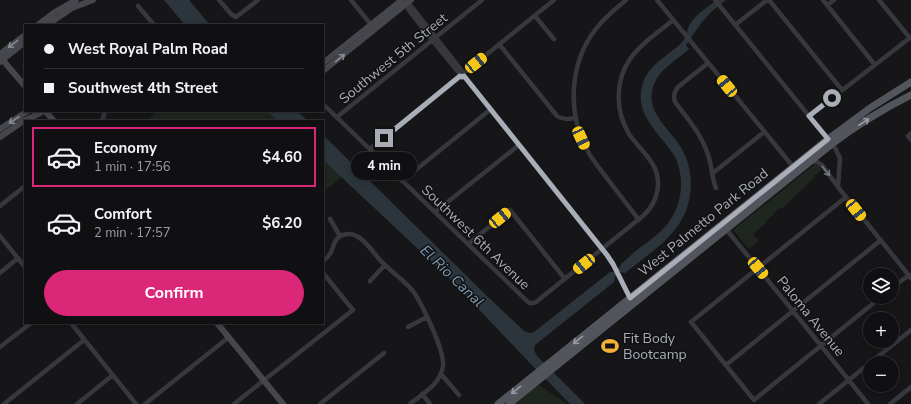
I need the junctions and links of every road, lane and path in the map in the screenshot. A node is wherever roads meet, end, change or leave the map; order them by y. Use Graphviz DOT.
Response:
graph roads {
  1 [pos="76,0"];
  2 [pos="93,0"];
  3 [pos="219,0"];
  4 [pos="258,0"];
  5 [pos="351,0"];
  6 [pos="482,0"];
  7 [pos="554,0"];
  8 [pos="626,0"];
  9 [pos="656,0"];
  10 [pos="715,0"];
  11 [pos="768,0"];
  12 [pos="823,0"];
  13 [pos="834,0"];
  14 [pos="879,0"];
  15 [pos="406,2"];
  16 [pos="827,5"];
  17 [pos="138,6"];
  18 [pos="534,16"];
  19 [pos="673,20"];
  20 [pos="49,21"];
  21 [pos="153,24"];
  22 [pos="735,25"];
  23 [pos="373,27"];
  24 [pos="910,38"];
  25 [pos="24,39"];
  26 [pos="434,39"];
  27 [pos="554,39"];
  28 [pos="499,44"];
  29 [pos="1,58"];
  30 [pos="324,62"];
  31 [pos="708,63"];
  32 [pos="875,65"];
  33 [pos="324,71"];
  34 [pos="462,74"];
  35 [pos="911,82"];
  36 [pos="24,85"];
  37 [pos="842,90"];
  38 [pos="911,95"];
  39 [pos="324,105"];
  40 [pos="490,109"];
  41 [pos="26,112"];
  42 [pos="43,112"];
  43 [pos="46,112"];
  44 [pos="809,116"];
  45 [pos="337,117"];
  46 [pos="575,118"];
  47 [pos="25,120"];
  48 [pos="53,120"];
  49 [pos="24,121"];
  50 [pos="0,129"];
  51 [pos="764,132"];
  52 [pos="0,137"];
  53 [pos="830,142"];
  54 [pos="519,144"];
  55 [pos="370,149"];
  56 [pos="811,161"];
  57 [pos="795,169"];
  58 [pos="713,173"];
  59 [pos="402,181"];
  60 [pos="24,187"];
  61 [pos="838,187"];
  62 [pos="716,188"];
  63 [pos="846,197"];
  64 [pos="0,206"];
  65 [pos="435,212"];
  66 [pos="330,219"];
  67 [pos="639,220"];
  68 [pos="724,226"];
  69 [pos="0,236"];
  70 [pos="340,236"];
  71 [pos="880,240"];
  72 [pos="468,244"];
  73 [pos="602,249"];
  74 [pos="18,258"];
  75 [pos="324,260"];
  76 [pos="385,265"];
  77 [pos="24,266"];
  78 [pos="758,268"];
  79 [pos="0,273"];
  80 [pos="324,274"];
  81 [pos="910,277"];
  82 [pos="565,279"];
  83 [pos="370,280"];
  84 [pos="899,284"];
  85 [pos="630,298"];
  86 [pos="872,304"];
  87 [pos="793,311"];
  88 [pos="427,318"];
  89 [pos="605,318"];
  90 [pos="615,319"];
  91 [pos="30,324"];
  92 [pos="71,324"];
  93 [pos="218,324"];
  94 [pos="408,327"];
  95 [pos="911,330"];
  96 [pos="229,337"];
  97 [pos="591,338"];
  98 [pos="84,340"];
  99 [pos="821,346"];
  100 [pos="0,348"];
  101 [pos="384,353"];
  102 [pos="558,360"];
  103 [pos="726,365"];
  104 [pos="441,374"];
  105 [pos="113,375"];
  106 [pos="848,380"];
  107 [pos="264,381"];
  108 [pos="533,381"];
  109 [pos="911,387"];
  110 [pos="422,394"];
  111 [pos="459,395"];
  112 [pos="4,404"];
  113 [pos="77,404"];
  114 [pos="136,404"];
  115 [pos="145,404"];
  116 [pos="234,404"];
  117 [pos="283,404"];
  118 [pos="320,404"];
  119 [pos="410,404"];
  120 [pos="430,404"];
  121 [pos="498,404"];
  122 [pos="509,404"];
  123 [pos="819,404"];
  124 [pos="868,404"];
  125 [pos="890,404"];
  1 -- 20 [label="street"];
  2 -- 20 [label="street"];
  3 -- 4 [label="street"];
  5 -- 23 [label="street"];
  6 -- 26 [label="street, Southwest 5th Street"];
  7 -- 18 [label="street"];
  8 -- 46 [label="street"];
  9 -- 19 [label="street"];
  10 -- 22 [label="street"];
  11 -- 22 [label="street"];
  11 -- 37 [label="street"];
  12 -- 16 [label="street"];
  13 -- 16 [label="street"];
  14 -- 24 [label="street"];
  15 -- 23 [label="street"];
  15 -- 26 [label="street"];
  16 -- 32 [label="street"];
  17 -- 21 [label="street"];
  18 -- 27 [label="street"];
  18 -- 28 [label="street"];
  19 -- 31 [label="street"];
  19 -- 67 [label="street"];
  22 -- 44 [label="street"];
  23 -- 30 [label="street"];
  33 -- 23 [label="street, one-way"];
  24 -- 32 [label="street"];
  25 -- 29 [label="street"];
  26 -- 34 [label="street"];
  26 -- 45 [label="street, Southwest 5th Street"];
  28 -- 34 [label="street"];
  28 -- 46 [label="street"];
  29 -- 36 [label="street"];
  31 -- 51 [label="street"];
  31 -- 58 [label="street"];
  32 -- 37 [label="street"];
  34 -- 40 [label="street"];
  34 -- 55 [label="street"];
  35 -- 53 [label="main road, West Palmetto Park Road"];
  37 -- 44 [label="street"];
  53 -- 38 [label="main road, West Palmetto Park Road, one-way"];
  39 -- 45 [label="street, Southwest 6th Avenue"];
  40 -- 54 [label="street"];
  40 -- 59 [label="street"];
  41 -- 50 [label="street, one-way"];
  42 -- 47 [label="street"];
  43 -- 48 [label="street"];
  44 -- 53 [label="street"];
  45 -- 55 [label="street, Southwest 6th Avenue"];
  46 -- 67 [label="street"];
  49 -- 52 [label="street"];
  51 -- 57 [label="street"];
  51 -- 58 [label="street"];
  53 -- 56 [label="main road, West Palmetto Park Road"];
  53 -- 57 [label="main road, West Palmetto Park Road"];
  53 -- 61 [label="street"];
  54 -- 65 [label="street"];
  54 -- 73 [label="street"];
  55 -- 59 [label="street, Southwest 6th Avenue"];
  56 -- 57 [label="main road, West Palmetto Park Road"];
  56 -- 61 [label="street, one-way"];
  57 -- 68 [label="main road, West Palmetto Park Road"];
  58 -- 62 [label="street"];
  59 -- 65 [label="street, Southwest 6th Avenue"];
  60 -- 64 [label="street"];
  61 -- 63 [label="street"];
  63 -- 71 [label="street"];
  63 -- 78 [label="street"];
  65 -- 72 [label="street, Southwest 6th Avenue"];
  66 -- 70 [label="street"];
  67 -- 73 [label="street"];
  68 -- 78 [label="street, Paloma Avenue"];
  68 -- 85 [label="main road, West Palmetto Park Road"];
  68 -- 90 [label="main road, West Palmetto Park Road"];
  69 -- 74 [label="street"];
  70 -- 75 [label="street"];
  70 -- 76 [label="street"];
  71 -- 81 [label="street"];
  71 -- 87 [label="street"];
  72 -- 82 [label="street, Southwest 6th Avenue"];
  72 -- 82 [label="street"];
  73 -- 82 [label="street"];
  73 -- 85 [label="street"];
  74 -- 77 [label="street"];
  74 -- 79 [label="street"];
  76 -- 83 [label="street"];
  76 -- 88 [label="street"];
  78 -- 87 [label="street, Paloma Avenue"];
  78 -- 103 [label="street"];
  80 -- 107 [label="street"];
  81 -- 84 [label="street"];
  85 -- 89 [label="main road, West Palmetto Park Road"];
  85 -- 90 [label="main road"];
  86 -- 99 [label="street"];
  87 -- 99 [label="street, Paloma Avenue"];
  87 -- 103 [label="street"];
  88 -- 94 [label="street"];
  88 -- 104 [label="street"];
  89 -- 97 [label="main road"];
  89 -- 102 [label="main road, West Palmetto Park Road, one-way"];
  90 -- 97 [label="main road, West Palmetto Park Road"];
  91 -- 100 [label="street"];
  92 -- 98 [label="street"];
  93 -- 96 [label="street"];
  95 -- 106 [label="street"];
  96 -- 107 [label="street"];
  96 -- 115 [label="street"];
  97 -- 102 [label="main road, West Palmetto Park Road"];
  98 -- 105 [label="street"];
  98 -- 112 [label="street"];
  99 -- 103 [label="street"];
  99 -- 106 [label="street, Paloma Avenue"];
  101 -- 118 [label="street"];
  102 -- 108 [label="main road, West Palmetto Park Road"];
  104 -- 110 [label="street"];
  104 -- 111 [label="street"];
  105 -- 113 [label="street"];
  105 -- 114 [label="street"];
  106 -- 123 [label="street"];
  106 -- 124 [label="street, Paloma Avenue"];
  107 -- 116 [label="street"];
  107 -- 117 [label="street"];
  108 -- 121 [label="main road, West Palmetto Park Road, one-way"];
  108 -- 122 [label="main road, West Palmetto Park Road"];
  109 -- 125 [label="street"];
  110 -- 119 [label="street"];
  110 -- 120 [label="street"];
}
